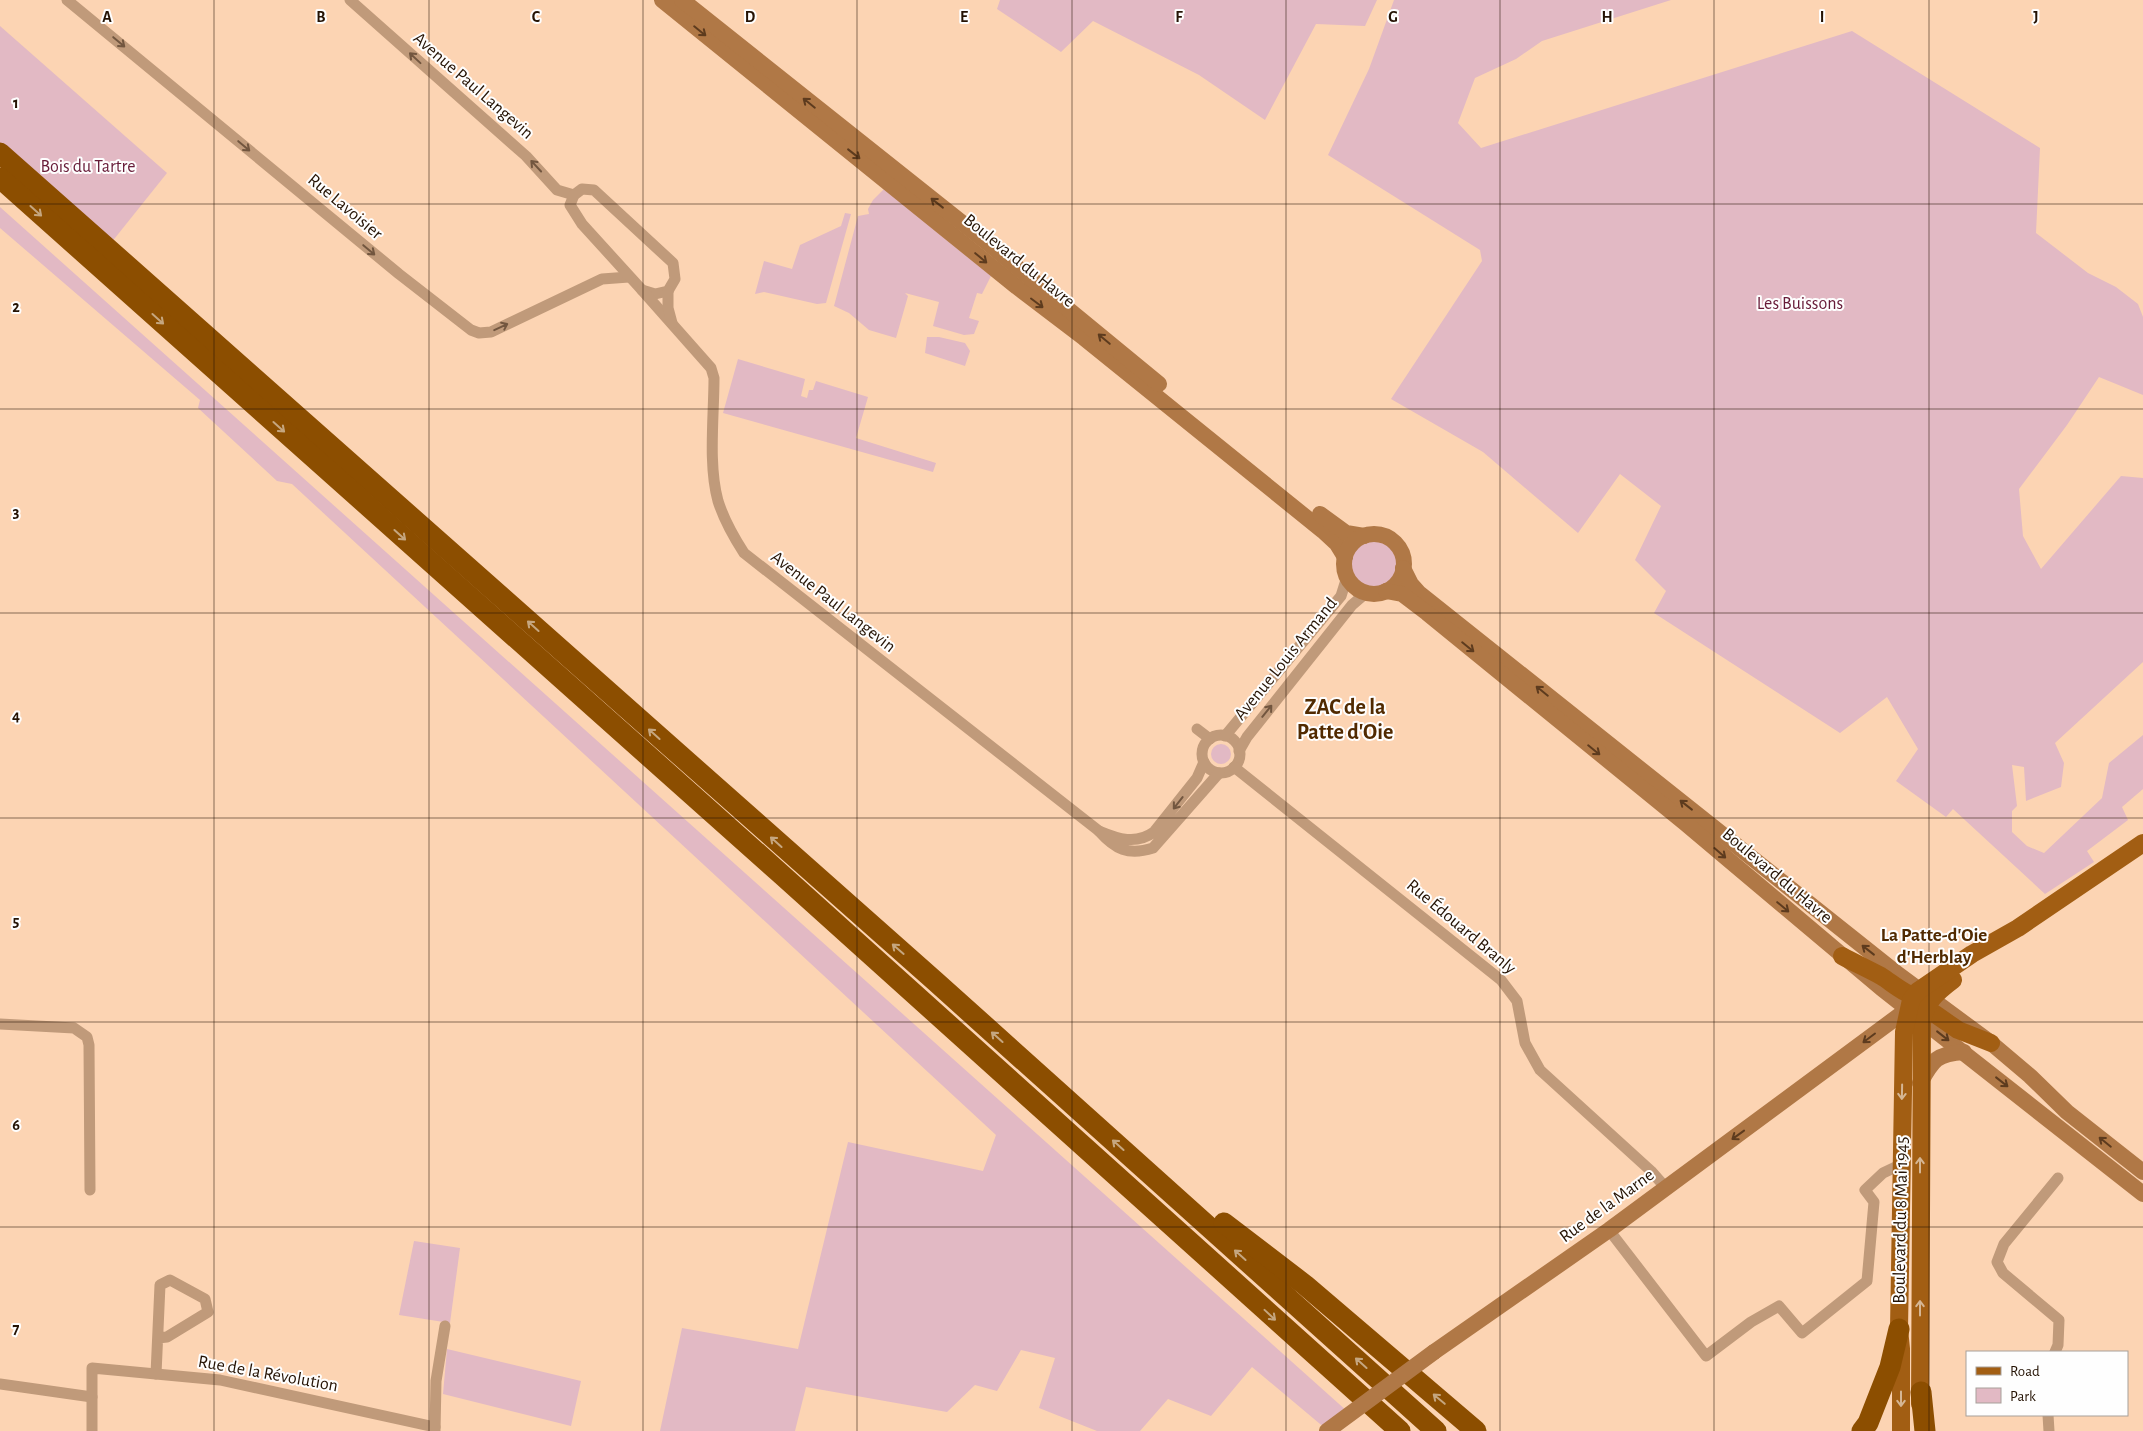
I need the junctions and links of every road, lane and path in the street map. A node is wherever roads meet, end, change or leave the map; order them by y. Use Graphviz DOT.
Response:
graph roads {
  1 [pos="68,0"];
  2 [pos="350,0"];
  3 [pos="662,0"];
  4 [pos="682,0"];
  5 [pos="0,153"];
  6 [pos="0,178"];
  7 [pos="574,194"];
  8 [pos="629,277"];
  9 [pos="642,290"];
  10 [pos="668,291"];
  11 [pos="672,325"];
  12 [pos="1364,536"];
  13 [pos="1345,558"];
  14 [pos="1403,568"];
  15 [pos="1347,578"];
  16 [pos="1386,591"];
  17 [pos="1366,593"];
  18 [pos="1197,729"];
  19 [pos="1225,736"];
  20 [pos="1210,739"];
  21 [pos="1239,751"];
  22 [pos="1204,762"];
  23 [pos="1234,767"];
  24 [pos="1219,773"];
  25 [pos="1099,831"];
  26 [pos="2143,834"];
  27 [pos="2143,843"];
  28 [pos="2092,876"];
  29 [pos="1842,956"];
  30 [pos="1920,1004"];
  31 [pos="0,1024"];
  32 [pos="1991,1043"];
  33 [pos="1964,1052"];
  34 [pos="1920,1083"];
  35 [pos="1902,1164"];
  36 [pos="2143,1172"];
  37 [pos="1155,1178"];
  38 [pos="2058,1178"];
  39 [pos="1666,1188"];
  40 [pos="90,1190"];
  41 [pos="2143,1194"];
  42 [pos="1609,1230"];
  43 [pos="445,1326"];
  44 [pos="1900,1335"];
  45 [pos="158,1338"];
  46 [pos="1920,1342"];
  47 [pos="1305,1348"];
  48 [pos="2055,1351"];
  49 [pos="156,1374"];
  50 [pos="0,1384"];
  51 [pos="1921,1392"];
  52 [pos="92,1397"];
  53 [pos="2048,1416"];
  54 [pos="435,1429"];
  55 [pos="92,1431"];
  56 [pos="1327,1431"];
  57 [pos="1380,1431"];
  58 [pos="1400,1431"];
  59 [pos="1436,1431"];
  60 [pos="1476,1431"];
  61 [pos="1862,1431"];
  62 [pos="1901,1431"];
  63 [pos="1919,1431"];
  64 [pos="1925,1431"];
  65 [pos="2049,1431"];
  1 -- 8 [label="street, Rue Lavoisier, one-way"];
  7 -- 2 [label="street, Avenue Paul Langevin, one-way"];
  3 -- 13 [label="main road, Boulevard du Havre, one-way"];
  12 -- 4 [label="main road, Boulevard du Havre, one-way"];
  37 -- 5 [label="highway, one-way"];
  6 -- 47 [label="highway, one-way"];
  7 -- 8 [label="street, Avenue Paul Langevin"];
  7 -- 10 [label="street, Avenue Paul Langevin"];
  8 -- 9 [label="street, Avenue Paul Langevin"];
  9 -- 10 [label="street"];
  9 -- 11 [label="street, Avenue Paul Langevin"];
  10 -- 11 [label="street, Avenue Paul Langevin"];
  11 -- 25 [label="street, Avenue Paul Langevin"];
  12 -- 13 [label="main road"];
  12 -- 14 [label="main road, Boulevard du Havre"];
  13 -- 15 [label="main road, Boulevard du Havre"];
  14 -- 16 [label="main road"];
  30 -- 14 [label="main road, Boulevard du Havre, one-way"];
  15 -- 17 [label="main road"];
  15 -- 19 [label="street, Avenue Louis Armand"];
  16 -- 17 [label="main road, Boulevard du Havre"];
  16 -- 29 [label="main road, Boulevard du Havre, one-way"];
  21 -- 17 [label="street, Avenue Louis Armand, one-way"];
  18 -- 20 [label="street"];
  19 -- 20 [label="street"];
  19 -- 21 [label="street"];
  20 -- 22 [label="street"];
  21 -- 23 [label="street"];
  22 -- 24 [label="street"];
  22 -- 25 [label="street, one-way"];
  23 -- 24 [label="street"];
  23 -- 39 [label="street, Rue Édouard Branly"];
  24 -- 25 [label="street"];
  26 -- 28 [label="main road"];
  27 -- 28 [label="main road"];
  28 -- 30 [label="main road"];
  29 -- 30 [label="main road"];
  30 -- 32 [label="main road"];
  30 -- 33 [label="main road, Boulevard du Havre, one-way"];
  30 -- 34 [label="main road, Boulevard du 8 Mai 1945"];
  30 -- 35 [label="main road, Boulevard du 8 Mai 1945, one-way"];
  30 -- 39 [label="main road, Rue de la Marne, one-way"];
  31 -- 40 [label="street"];
  36 -- 32 [label="main road, one-way"];
  33 -- 34 [label="main road"];
  33 -- 41 [label="main road, Boulevard du Havre, one-way"];
  46 -- 34 [label="main road, Boulevard du 8 Mai 1945, one-way"];
  35 -- 42 [label="street"];
  35 -- 44 [label="main road, Boulevard du 8 Mai 1945"];
  59 -- 37 [label="highway, one-way"];
  60 -- 37 [label="highway, one-way"];
  38 -- 48 [label="street"];
  39 -- 42 [label="main road, Rue de la Marne"];
  42 -- 56 [label="main road, Rue de la Marne, bridge"];
  43 -- 54 [label="street"];
  44 -- 46 [label="main road"];
  44 -- 61 [label="highway"];
  44 -- 62 [label="main road, Boulevard du 8 Mai 1945, one-way"];
  45 -- 45 [label="street"];
  45 -- 49 [label="street"];
  46 -- 51 [label="main road, Boulevard du 8 Mai 1945"];
  47 -- 57 [label="highway"];
  47 -- 58 [label="highway"];
  49 -- 52 [label="street, Rue de la Révolution"];
  49 -- 54 [label="street, Rue de la Révolution"];
  50 -- 52 [label="street"];
  51 -- 63 [label="main road, Boulevard du 8 Mai 1945"];
  51 -- 64 [label="highway"];
  52 -- 55 [label="street"];
  53 -- 65 [label="street"];
}
